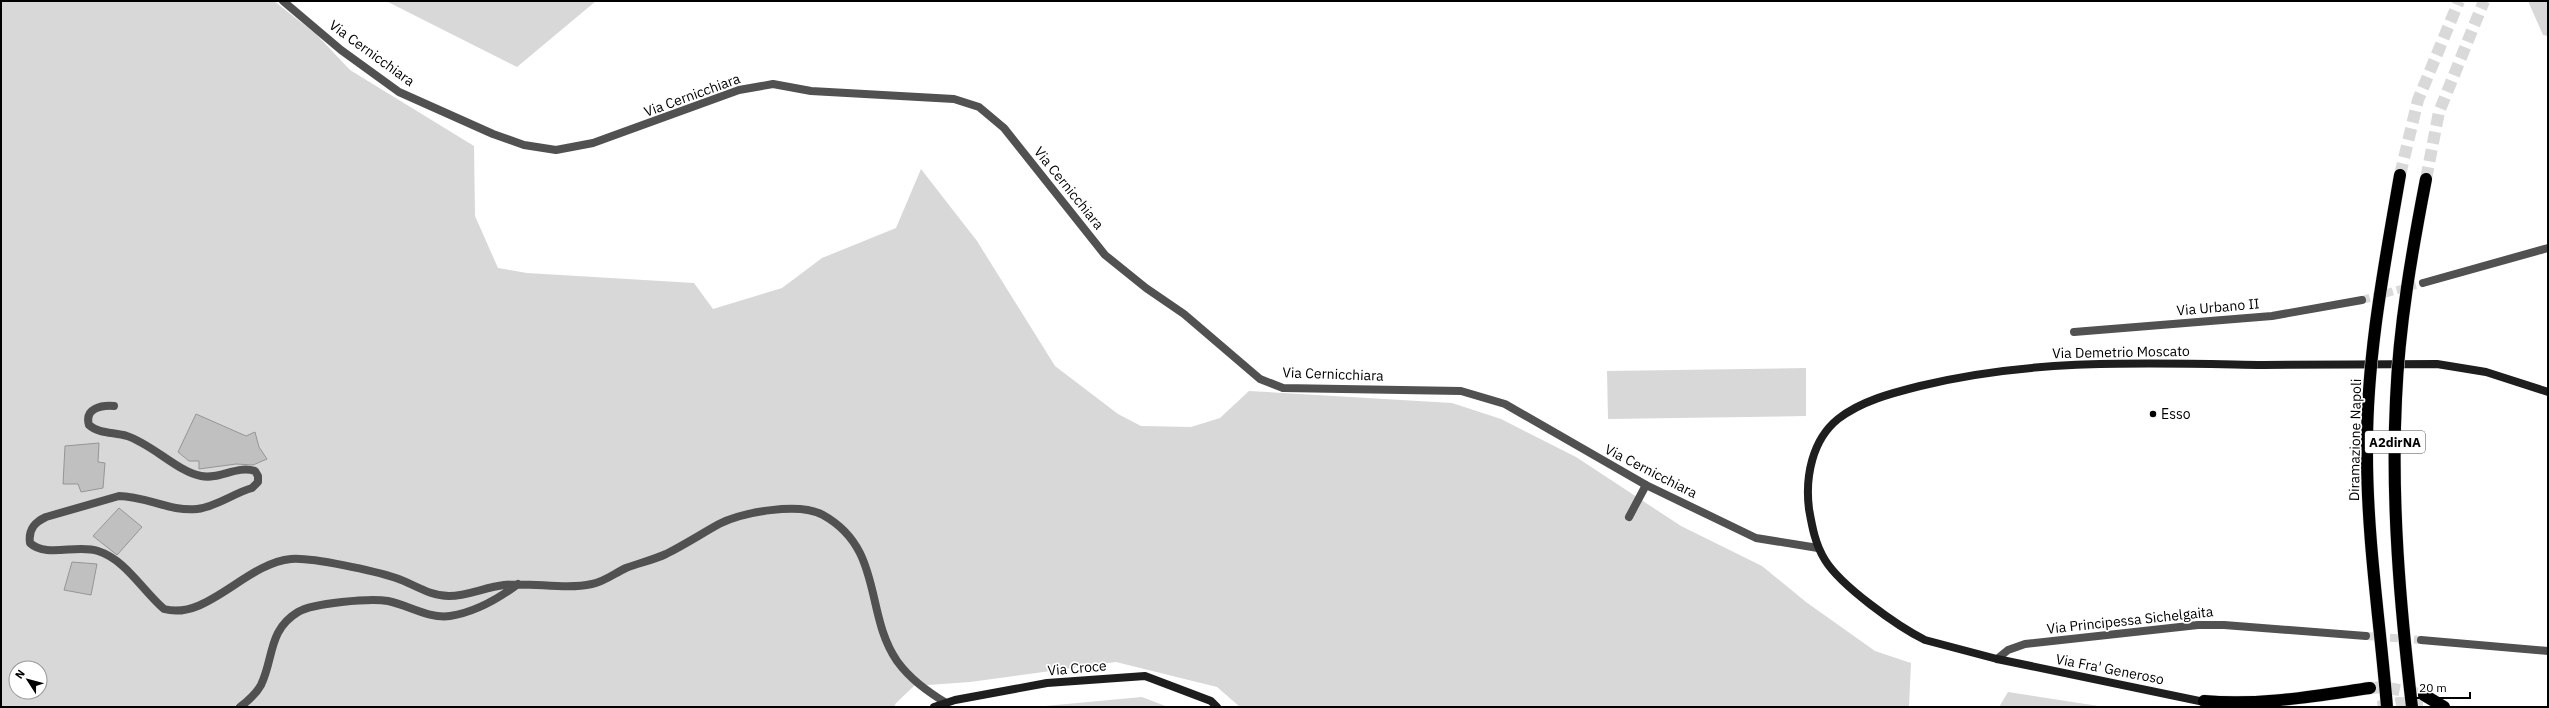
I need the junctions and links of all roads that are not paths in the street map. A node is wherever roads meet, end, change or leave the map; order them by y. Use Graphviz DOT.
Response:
graph roads {
  1 [pos="283,1"];
  2 [pos="2400,175"];
  3 [pos="2426,179"];
  4 [pos="2548,248"];
  5 [pos="2423,283"];
  6 [pos="2362,300"];
  7 [pos="2074,332"];
  8 [pos="2548,392"];
  9 [pos="114,406"];
  10 [pos="1646,485"];
  11 [pos="1628,517"];
  12 [pos="1818,548"];
  13 [pos="519,584"];
  14 [pos="2366,636"];
  15 [pos="2421,640"];
  16 [pos="2548,651"];
  17 [pos="1997,659"];
  18 [pos="2370,688"];
  19 [pos="2314,696"];
  20 [pos="2204,701"];
  21 [pos="2419,702"];
  22 [pos="946,703"];
  23 [pos="2442,706"];
  24 [pos="240,707"];
  25 [pos="934,707"];
  26 [pos="1217,707"];
  27 [pos="2217,707"];
  28 [pos="2300,707"];
  29 [pos="2387,707"];
  1 -- 10 [label="street, Via Cernicchiara"];
  2 -- 29 [label="highway, Diramazione Napoli / A2dirNA, bridge"];
  3 -- 21 [label="highway, A2dirNA, bridge"];
  4 -- 5 [label="street"];
  6 -- 7 [label="street, Via Urbano II"];
  8 -- 12 [label="street, Via Demetrio Moscato"];
  9 -- 13 [label="street"];
  10 -- 11 [label="street"];
  10 -- 12 [label="street, Via Cernicchiara"];
  12 -- 17 [label="street, Via Demetrio Moscato"];
  13 -- 22 [label="street"];
  13 -- 24 [label="street"];
  14 -- 17 [label="street, Via Principessa Sichelgaita"];
  15 -- 16 [label="street"];
  17 -- 20 [label="street, Via Fra' Generoso"];
  18 -- 19 [label="highway"];
  19 -- 20 [label="highway"];
  19 -- 28 [label="highway"];
  20 -- 27 [label="street, Via Fra' Generoso"];
  21 -- 23 [label="highway"];
  22 -- 25 [label="street, Via Croce"];
  22 -- 26 [label="street, Via Croce"];
}
